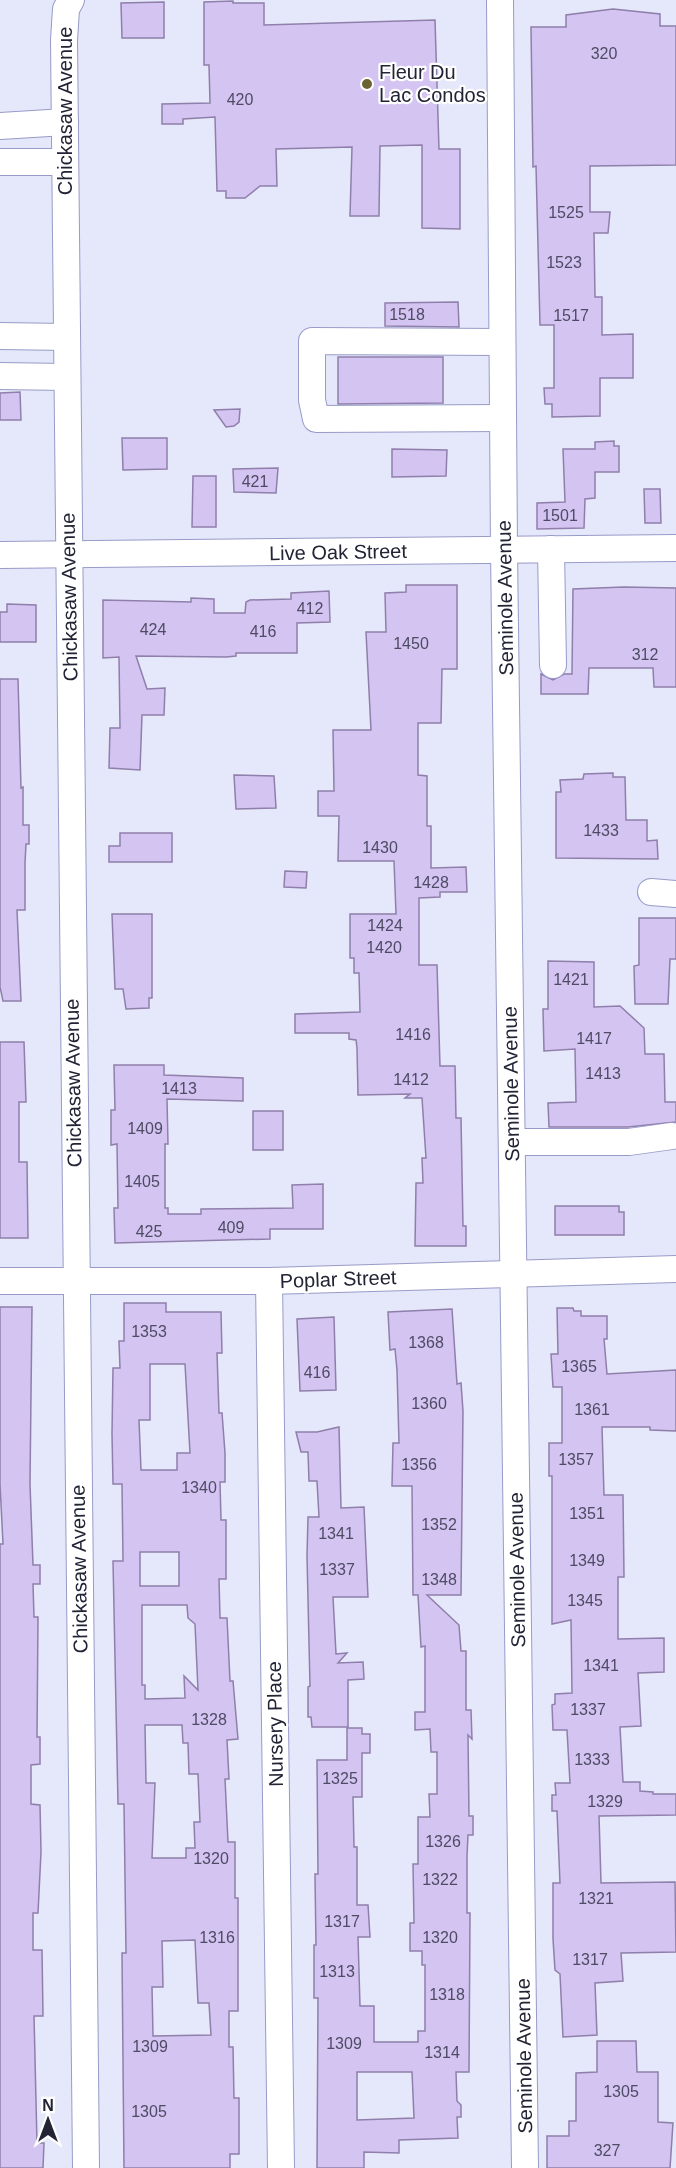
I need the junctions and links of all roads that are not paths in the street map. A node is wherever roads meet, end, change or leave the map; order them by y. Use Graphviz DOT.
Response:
graph roads {
  1 [pos="71,0"];
  2 [pos="500,0"];
  3 [pos="65,122"];
  4 [pos="0,126"];
  5 [pos="0,162"];
  6 [pos="65,162"];
  7 [pos="0,336"];
  8 [pos="67,337"];
  9 [pos="502,342"];
  10 [pos="0,376"];
  11 [pos="67,377"];
  12 [pos="503,418"];
  13 [pos="676,548"];
  14 [pos="551,549"];
  15 [pos="504,550"];
  16 [pos="0,555"];
  17 [pos="68,555"];
  18 [pos="553,665"];
  19 [pos="651,892"];
  20 [pos="676,894"];
  21 [pos="672,1136"];
  22 [pos="512,1142"];
  23 [pos="676,1269"];
  24 [pos="513,1273"];
  25 [pos="0,1281"];
  26 [pos="75,1281"];
  27 [pos="269,1281"];
  28 [pos="86,2168"];
  29 [pos="281,2168"];
  30 [pos="525,2168"];
  1 -- 3 [label="street, Chickasaw Avenue"];
  2 -- 9 [label="street, Seminole Avenue"];
  3 -- 4 [label="street"];
  3 -- 6 [label="street, Chickasaw Avenue"];
  5 -- 6 [label="street"];
  6 -- 8 [label="street, Chickasaw Avenue"];
  7 -- 8 [label="street"];
  8 -- 11 [label="street, Chickasaw Avenue"];
  9 -- 12 [label="street, Seminole Avenue"];
  9 -- 12 [label="street"];
  10 -- 11 [label="street"];
  11 -- 17 [label="street, Chickasaw Avenue"];
  12 -- 15 [label="street, Seminole Avenue"];
  13 -- 14 [label="street, Live Oak Street"];
  14 -- 15 [label="street, Live Oak Street"];
  14 -- 18 [label="street"];
  15 -- 17 [label="street, Live Oak Street"];
  15 -- 22 [label="street, Seminole Avenue"];
  16 -- 17 [label="street, Live Oak Street"];
  17 -- 26 [label="street, Chickasaw Avenue"];
  19 -- 20 [label="street"];
  21 -- 22 [label="street"];
  22 -- 24 [label="street, Seminole Avenue"];
  23 -- 24 [label="street, Poplar Street"];
  24 -- 27 [label="street, Poplar Street"];
  24 -- 30 [label="street, Seminole Avenue"];
  25 -- 26 [label="street, Poplar Street"];
  26 -- 27 [label="street, Poplar Street"];
  26 -- 28 [label="street, Chickasaw Avenue"];
  27 -- 29 [label="street, Nursery Place"];
}
